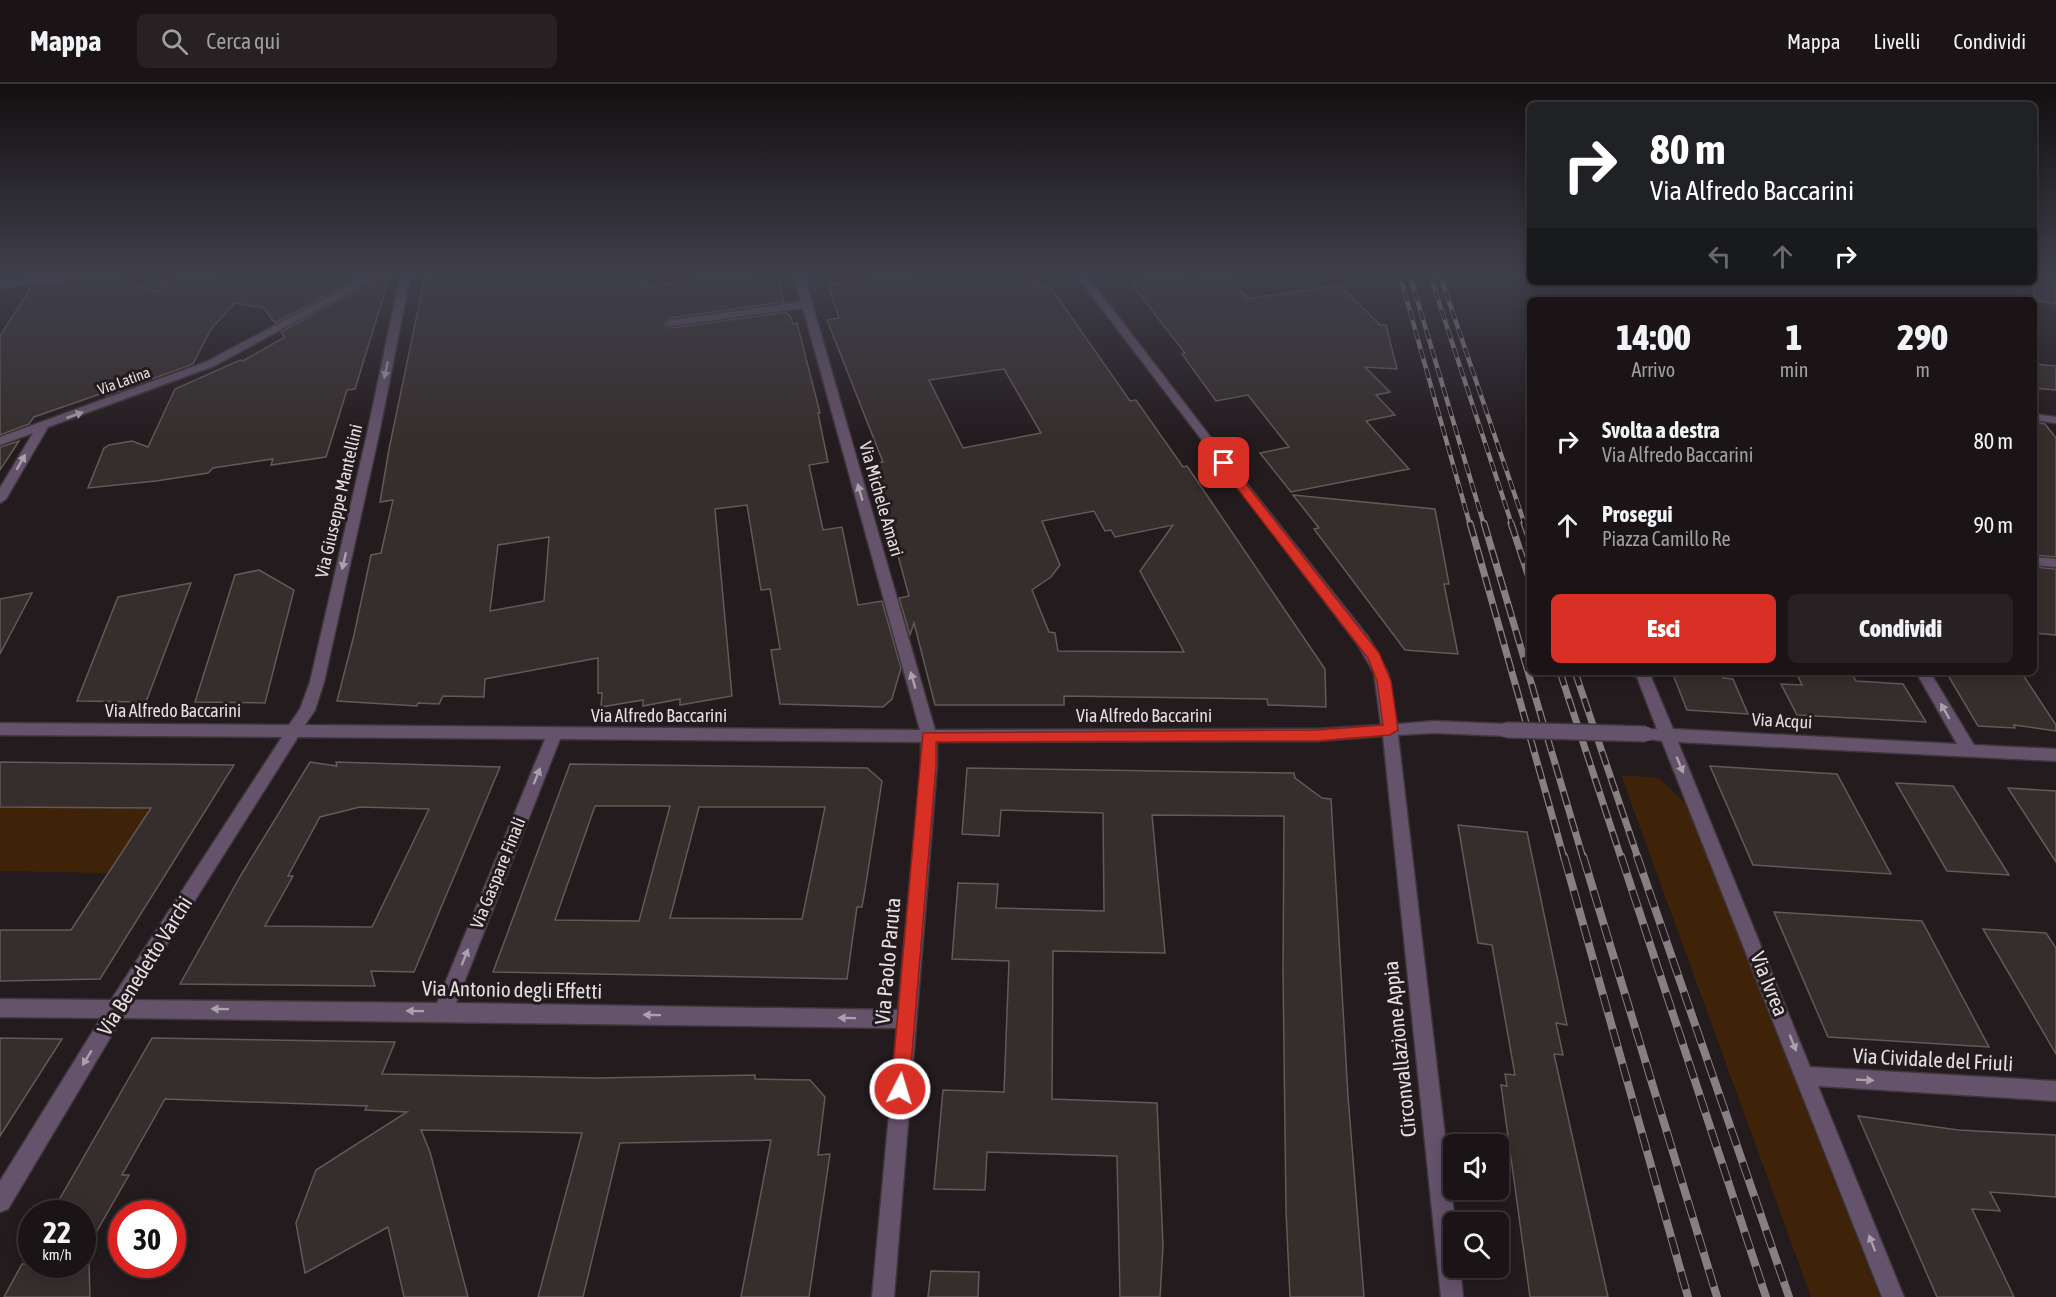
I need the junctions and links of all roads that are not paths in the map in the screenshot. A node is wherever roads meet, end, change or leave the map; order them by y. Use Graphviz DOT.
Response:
graph roads {
  1 [pos="276,329"];
  2 [pos="394,329"];
  3 [pos="814,329"];
  4 [pos="1122,329"];
  5 [pos="2037,417"];
  6 [pos="2056,420"];
  7 [pos="43,426"];
  8 [pos="0,441"];
  9 [pos="0,499"];
  10 [pos="2037,561"];
  11 [pos="2056,563"];
  12 [pos="1643,675"];
  13 [pos="1925,675"];
  14 [pos="0,729"];
  15 [pos="1390,730"];
  16 [pos="293,732"];
  17 [pos="554,735"];
  18 [pos="1668,735"];
  19 [pos="928,736"];
  20 [pos="1969,750"];
  21 [pos="2056,755"];
  22 [pos="0,1008"];
  23 [pos="117,1008"];
  24 [pos="443,1012"];
  25 [pos="905,1019"];
  26 [pos="1806,1076"];
  27 [pos="2056,1091"];
  28 [pos="0,1202"];
  29 [pos="883,1297"];
  30 [pos="1452,1297"];
  31 [pos="1893,1297"];
  7 -- 1 [label="street, Via Latina, one-way"];
  2 -- 16 [label="street, Via Giuseppe Mantellini, one-way"];
  19 -- 3 [label="street, Via Michele Amari, one-way"];
  4 -- 15 [label="street, Circonvallazione Appia"];
  5 -- 6 [label="street"];
  7 -- 8 [label="street, Via Latina"];
  9 -- 7 [label="street, one-way"];
  10 -- 11 [label="street"];
  12 -- 18 [label="street, Via Ivrea"];
  20 -- 13 [label="street, one-way"];
  14 -- 16 [label="street, Via Alfredo Baccarini"];
  15 -- 18 [label="street, Via Acqui, bridge"];
  15 -- 19 [label="street, Via Alfredo Baccarini"];
  15 -- 30 [label="street, Circonvallazione Appia"];
  16 -- 17 [label="street, Via Alfredo Baccarini"];
  16 -- 23 [label="street, Via Benedetto Varchi"];
  17 -- 19 [label="street, Via Alfredo Baccarini"];
  24 -- 17 [label="street, Via Gaspare Finali, one-way"];
  18 -- 20 [label="street, Via Acqui"];
  18 -- 26 [label="street, Via Ivrea, one-way"];
  19 -- 25 [label="street, Via Paolo Paruta"];
  20 -- 21 [label="street, Via Acqui"];
  22 -- 23 [label="street, Via Antonio degli Effetti"];
  24 -- 23 [label="street, Via Antonio degli Effetti, one-way"];
  23 -- 28 [label="street, Via Benedetto Varchi, one-way"];
  25 -- 24 [label="street, Via Antonio degli Effetti, one-way"];
  25 -- 29 [label="street, Via Paolo Paruta"];
  26 -- 27 [label="street, Via Cividale del Friuli, one-way"];
  31 -- 26 [label="street, Via Ivrea, one-way"];
}
